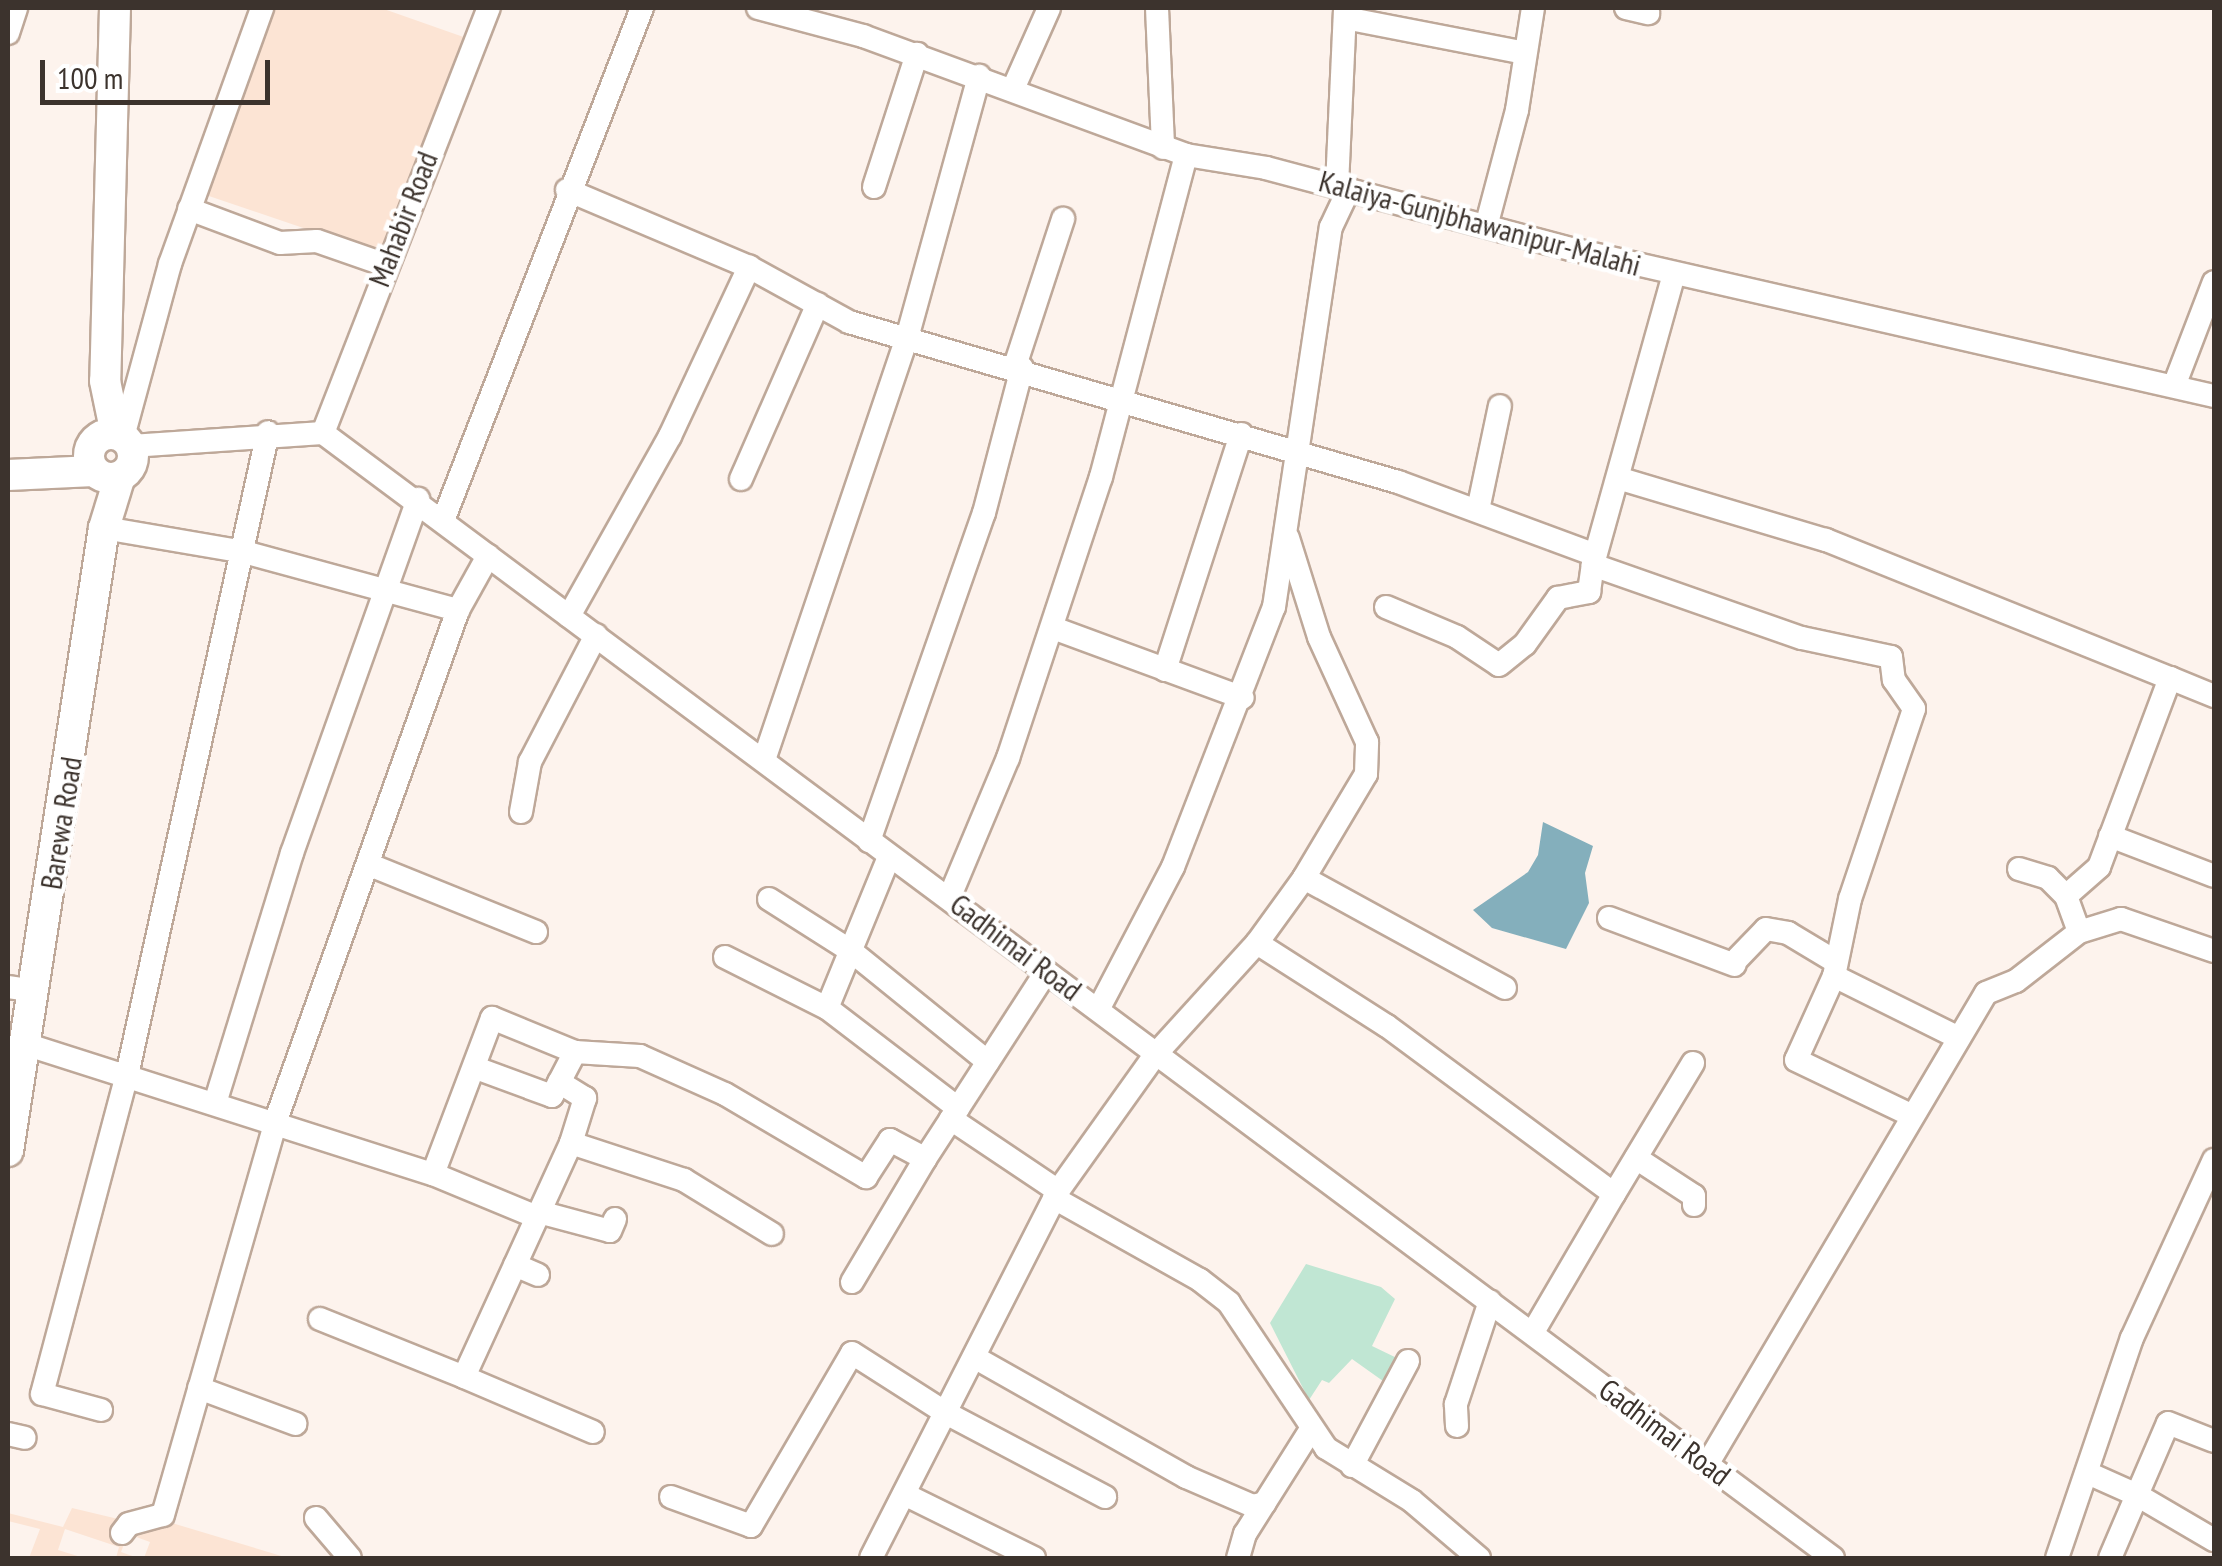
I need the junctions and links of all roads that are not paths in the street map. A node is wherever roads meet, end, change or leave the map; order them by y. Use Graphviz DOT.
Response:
graph roads {
  1 [pos="16,8"];
  2 [pos="115,8"];
  3 [pos="262,8"];
  4 [pos="488,8"];
  5 [pos="642,8"];
  6 [pos="758,8"];
  7 [pos="1049,8"];
  8 [pos="1157,8"];
  9 [pos="1533,8"];
  10 [pos="1345,13"];
  11 [pos="8,34"];
  12 [pos="1525,53"];
  13 [pos="917,54"];
  14 [pos="978,76"];
  15 [pos="1013,89"];
  16 [pos="1174,152"];
  17 [pos="874,186"];
  18 [pos="1343,188"];
  19 [pos="567,190"];
  20 [pos="189,209"];
  21 [pos="1063,219"];
  22 [pos="1488,223"];
  23 [pos="386,264"];
  24 [pos="749,268"];
  25 [pos="1674,274"];
  26 [pos="2214,282"];
  27 [pos="818,304"];
  28 [pos="907,338"];
  29 [pos="1018,367"];
  30 [pos="2174,386"];
  31 [pos="2214,396"];
  32 [pos="1124,398"];
  33 [pos="1500,406"];
  34 [pos="268,432"];
  35 [pos="323,433"];
  36 [pos="1241,434"];
  37 [pos="1293,452"];
  38 [pos="108,455"];
  39 [pos="8,474"];
  40 [pos="741,479"];
  41 [pos="1622,479"];
  42 [pos="418,499"];
  43 [pos="1478,510"];
  44 [pos="444,518"];
  45 [pos="104,528"];
  46 [pos="1288,538"];
  47 [pos="244,552"];
  48 [pos="488,556"];
  49 [pos="1594,560"];
  50 [pos="381,590"];
  51 [pos="1386,607"];
  52 [pos="458,610"];
  53 [pos="569,616"];
  54 [pos="1053,628"];
  55 [pos="596,635"];
  56 [pos="1165,670"];
  57 [pos="2170,678"];
  58 [pos="2214,696"];
  59 [pos="1243,698"];
  60 [pos="764,760"];
  61 [pos="520,812"];
  62 [pos="2110,836"];
  63 [pos="869,841"];
  64 [pos="890,857"];
  65 [pos="370,865"];
  66 [pos="2019,868"];
  67 [pos="2214,876"];
  68 [pos="1304,878"];
  69 [pos="950,896"];
  70 [pos="2066,896"];
  71 [pos="769,899"];
  72 [pos="1608,918"];
  73 [pos="536,932"];
  74 [pos="2079,932"];
  75 [pos="1257,942"];
  76 [pos="852,951"];
  77 [pos="2214,951"];
  78 [pos="725,957"];
  79 [pos="1835,969"];
  80 [pos="1046,972"];
  81 [pos="1504,988"];
  82 [pos="21,989"];
  83 [pos="827,1008"];
  84 [pos="1099,1008"];
  85 [pos="1958,1037"];
  86 [pos="575,1052"];
  87 [pos="20,1055"];
  88 [pos="1155,1055"];
  89 [pos="988,1062"];
  90 [pos="1693,1063"];
  91 [pos="476,1068"];
  92 [pos="126,1075"];
  93 [pos="559,1082"];
  94 [pos="216,1100"];
  95 [pos="954,1113"];
  96 [pos="1911,1115"];
  97 [pos="276,1120"];
  98 [pos="571,1142"];
  99 [pos="8,1150"];
  100 [pos="1636,1158"];
  101 [pos="925,1160"];
  102 [pos="2214,1160"];
  103 [pos="433,1174"];
  104 [pos="1056,1194"];
  105 [pos="1614,1194"];
  106 [pos="1694,1205"];
  107 [pos="538,1215"];
  108 [pos="616,1218"];
  109 [pos="772,1234"];
  110 [pos="515,1264"];
  111 [pos="538,1275"];
  112 [pos="852,1282"];
  113 [pos="1490,1301"];
  114 [pos="320,1319"];
  115 [pos="1533,1332"];
  116 [pos="974,1358"];
  117 [pos="1408,1361"];
  118 [pos="464,1378"];
  119 [pos="199,1388"];
  120 [pos="101,1410"];
  121 [pos="946,1414"];
  122 [pos="296,1424"];
  123 [pos="1457,1426"];
  124 [pos="1311,1429"];
  125 [pos="592,1432"];
  126 [pos="2214,1440"];
  127 [pos="1708,1464"];
  128 [pos="1352,1466"];
  129 [pos="2090,1474"];
  130 [pos="904,1494"];
  131 [pos="2137,1495"];
  132 [pos="671,1497"];
  133 [pos="1105,1497"];
  134 [pos="1265,1503"];
  135 [pos="316,1518"];
  136 [pos="122,1533"];
  137 [pos="2214,1540"];
  138 [pos="350,1558"];
  139 [pos="871,1558"];
  140 [pos="1034,1558"];
  141 [pos="1238,1558"];
  142 [pos="1479,1558"];
  143 [pos="1833,1558"];
  144 [pos="2057,1558"];
  145 [pos="2110,1558"];
  1 -- 11 [label="street"];
  2 -- 38 [label="main road, Barewa Road"];
  3 -- 20 [label="street"];
  4 -- 23 [label="street, Mahabir Road"];
  5 -- 19 [label="street"];
  6 -- 13 [label="street, Kalaiya-Gunjbhawanipur-Malahi"];
  7 -- 15 [label="street"];
  8 -- 16 [label="street"];
  9 -- 12 [label="street"];
  10 -- 12 [label="street"];
  10 -- 18 [label="street"];
  12 -- 22 [label="street"];
  13 -- 14 [label="street, Kalaiya-Gunjbhawanipur-Malahi"];
  13 -- 17 [label="street"];
  14 -- 15 [label="street, Kalaiya-Gunjbhawanipur-Malahi"];
  14 -- 28 [label="street"];
  15 -- 16 [label="street, Kalaiya-Gunjbhawanipur-Malahi"];
  16 -- 18 [label="street, Kalaiya-Gunjbhawanipur-Malahi"];
  16 -- 32 [label="street"];
  18 -- 22 [label="street, Kalaiya-Gunjbhawanipur-Malahi"];
  18 -- 37 [label="street"];
  19 -- 24 [label="street"];
  19 -- 44 [label="street"];
  20 -- 23 [label="street"];
  20 -- 38 [label="street"];
  21 -- 29 [label="street"];
  22 -- 25 [label="street, Kalaiya-Gunjbhawanipur-Malahi"];
  23 -- 35 [label="street, Mahabir Road"];
  24 -- 27 [label="street"];
  24 -- 53 [label="street"];
  25 -- 30 [label="street, Kalaiya-Gunjbhawanipur-Malahi"];
  25 -- 41 [label="street"];
  26 -- 30 [label="street"];
  27 -- 28 [label="street"];
  27 -- 40 [label="street"];
  28 -- 29 [label="street"];
  28 -- 60 [label="street"];
  29 -- 32 [label="street"];
  29 -- 63 [label="street"];
  30 -- 31 [label="street, Kalaiya-Gunjbhawanipur-Malahi"];
  32 -- 36 [label="street"];
  32 -- 54 [label="street"];
  33 -- 43 [label="street"];
  34 -- 35 [label="street"];
  34 -- 38 [label="street"];
  34 -- 47 [label="street"];
  35 -- 42 [label="street, Gadhimai Road"];
  36 -- 37 [label="street"];
  36 -- 56 [label="street"];
  37 -- 43 [label="street"];
  37 -- 46 [label="street"];
  38 -- 39 [label="main road"];
  38 -- 45 [label="main road, Barewa Road"];
  41 -- 49 [label="street"];
  41 -- 57 [label="street"];
  42 -- 44 [label="street, Gadhimai Road"];
  42 -- 50 [label="street"];
  43 -- 49 [label="street"];
  44 -- 48 [label="street, Gadhimai Road"];
  45 -- 47 [label="street"];
  45 -- 82 [label="main road, Barewa Road"];
  46 -- 59 [label="street"];
  46 -- 68 [label="street"];
  47 -- 50 [label="street"];
  47 -- 92 [label="street"];
  48 -- 52 [label="street"];
  48 -- 53 [label="street, Gadhimai Road"];
  49 -- 51 [label="street"];
  49 -- 79 [label="street"];
  50 -- 52 [label="street"];
  50 -- 94 [label="street"];
  52 -- 65 [label="street"];
  53 -- 55 [label="street, Gadhimai Road"];
  54 -- 56 [label="street"];
  54 -- 69 [label="street"];
  55 -- 60 [label="street, Gadhimai Road"];
  55 -- 61 [label="street"];
  56 -- 59 [label="street"];
  57 -- 58 [label="street"];
  57 -- 62 [label="street"];
  59 -- 84 [label="street"];
  60 -- 63 [label="street, Gadhimai Road"];
  62 -- 67 [label="street"];
  62 -- 70 [label="street"];
  63 -- 64 [label="street, Gadhimai Road"];
  64 -- 69 [label="street, Gadhimai Road"];
  64 -- 76 [label="street"];
  65 -- 73 [label="street"];
  65 -- 97 [label="street"];
  66 -- 70 [label="street"];
  68 -- 75 [label="street"];
  68 -- 81 [label="street"];
  69 -- 80 [label="street, Gadhimai Road"];
  70 -- 74 [label="street"];
  71 -- 76 [label="street"];
  72 -- 79 [label="street"];
  74 -- 77 [label="street"];
  74 -- 85 [label="street"];
  75 -- 88 [label="street"];
  75 -- 105 [label="street"];
  76 -- 83 [label="street"];
  76 -- 89 [label="street"];
  78 -- 83 [label="street"];
  79 -- 85 [label="street"];
  79 -- 96 [label="street"];
  80 -- 84 [label="street, Gadhimai Road"];
  80 -- 89 [label="street"];
  82 -- 87 [label="main road, Barewa Road"];
  83 -- 95 [label="street"];
  84 -- 88 [label="street, Gadhimai Road"];
  85 -- 96 [label="street"];
  86 -- 91 [label="street"];
  86 -- 93 [label="street"];
  86 -- 101 [label="street"];
  87 -- 92 [label="street"];
  87 -- 99 [label="main road, Barewa Road"];
  88 -- 104 [label="street"];
  88 -- 113 [label="street, Gadhimai Road"];
  89 -- 95 [label="street"];
  90 -- 100 [label="street"];
  91 -- 93 [label="street"];
  91 -- 103 [label="street"];
  92 -- 94 [label="street"];
  92 -- 120 [label="street"];
  93 -- 98 [label="street"];
  94 -- 97 [label="street"];
  95 -- 101 [label="street"];
  95 -- 104 [label="street"];
  96 -- 127 [label="street"];
  97 -- 103 [label="street"];
  97 -- 119 [label="street"];
  98 -- 107 [label="street"];
  98 -- 109 [label="street"];
  100 -- 105 [label="street"];
  100 -- 106 [label="street"];
  101 -- 112 [label="street"];
  102 -- 129 [label="street"];
  103 -- 107 [label="street"];
  104 -- 116 [label="street"];
  104 -- 124 [label="street"];
  105 -- 115 [label="street"];
  107 -- 108 [label="street"];
  107 -- 110 [label="street"];
  110 -- 111 [label="street"];
  110 -- 118 [label="street"];
  113 -- 115 [label="street, Gadhimai Road"];
  113 -- 123 [label="street"];
  114 -- 118 [label="street"];
  115 -- 127 [label="street, Gadhimai Road"];
  116 -- 121 [label="street"];
  116 -- 134 [label="street"];
  117 -- 128 [label="street"];
  118 -- 125 [label="street"];
  119 -- 122 [label="street"];
  119 -- 136 [label="street"];
  121 -- 130 [label="street"];
  121 -- 132 [label="street"];
  121 -- 133 [label="street"];
  124 -- 128 [label="street"];
  124 -- 134 [label="street"];
  126 -- 131 [label="street"];
  127 -- 143 [label="street, Gadhimai Road"];
  128 -- 142 [label="street"];
  129 -- 131 [label="street"];
  129 -- 144 [label="street"];
  130 -- 139 [label="street"];
  130 -- 140 [label="street"];
  131 -- 137 [label="street"];
  131 -- 145 [label="street"];
  134 -- 141 [label="street"];
  135 -- 138 [label="street"];
}
